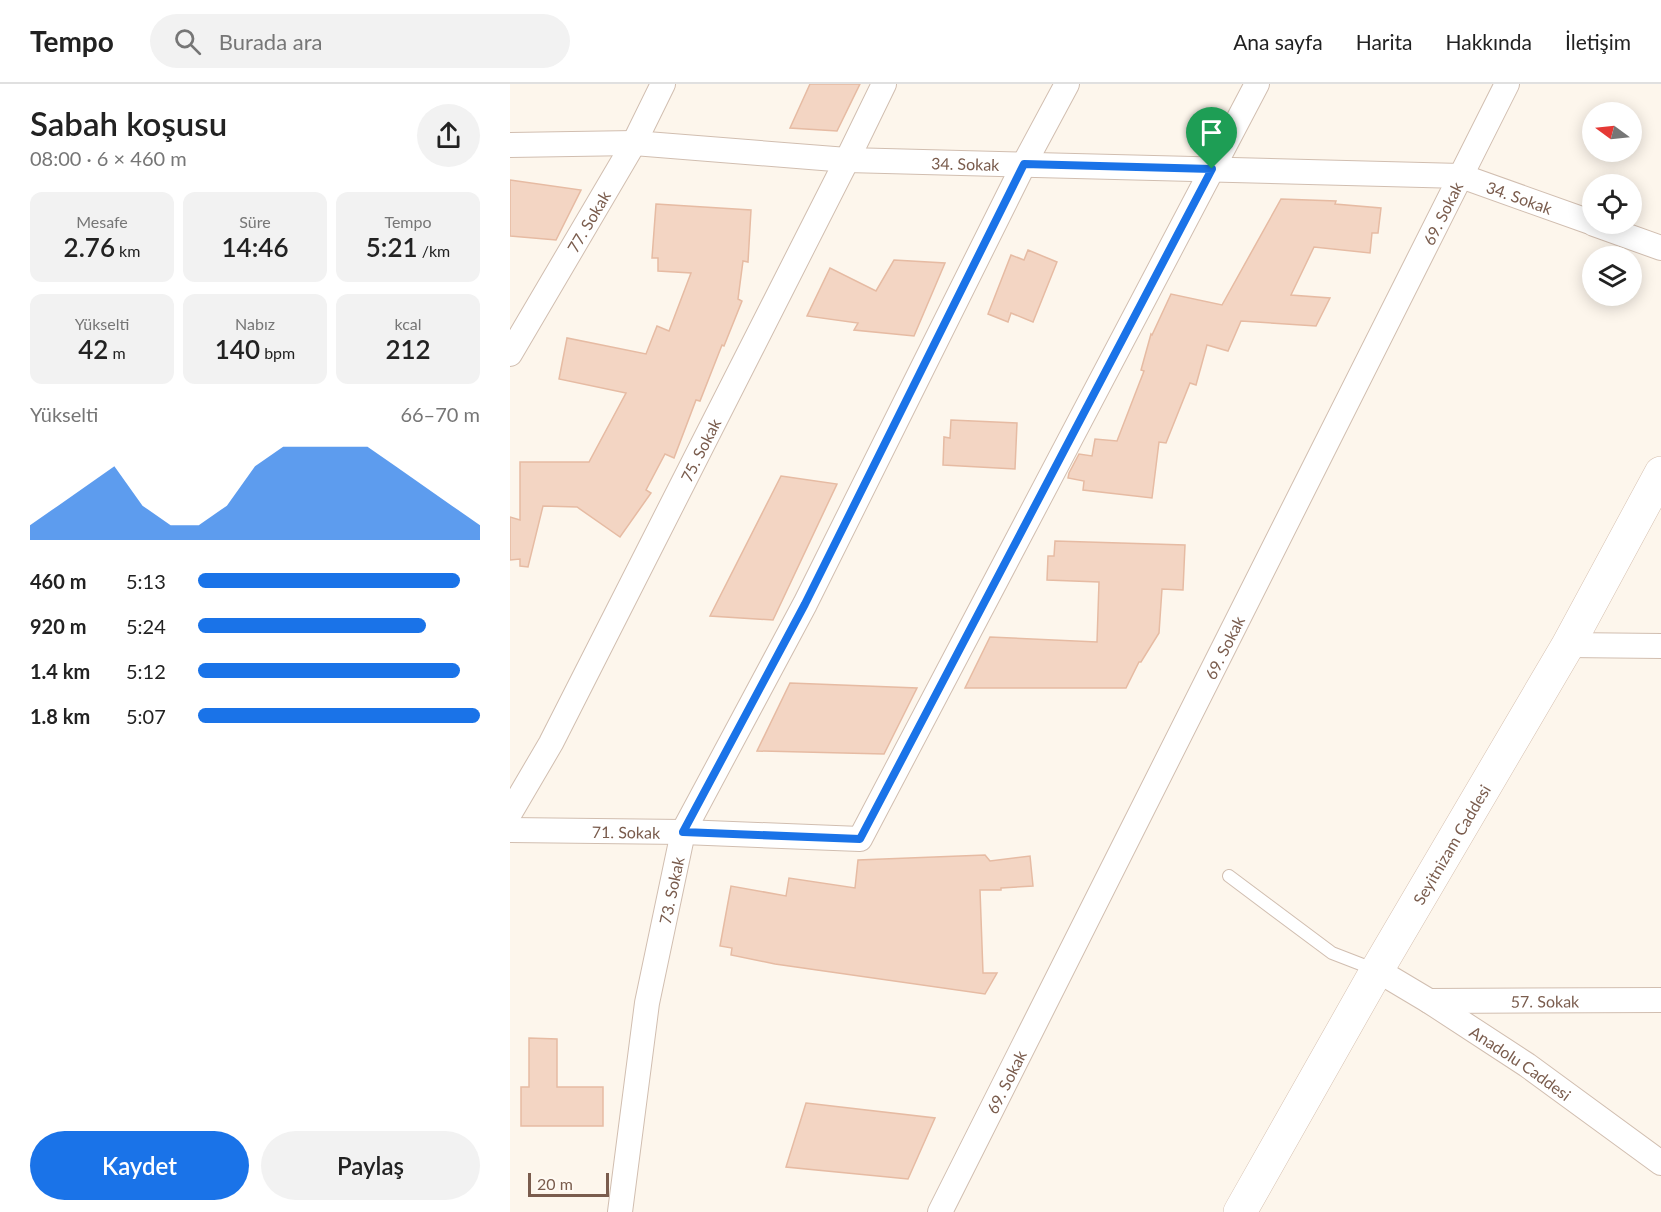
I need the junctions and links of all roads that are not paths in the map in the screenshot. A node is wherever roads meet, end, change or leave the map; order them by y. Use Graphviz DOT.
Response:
graph roads {
  1 [pos="663,84"];
  2 [pos="884,84"];
  3 [pos="1067,84"];
  4 [pos="1257,84"];
  5 [pos="1507,84"];
  6 [pos="634,143"];
  7 [pos="510,145"];
  8 [pos="847,160"];
  9 [pos="1024,164"];
  10 [pos="1212,169"];
  11 [pos="1461,176"];
  12 [pos="1582,219"];
  13 [pos="1623,234"];
  14 [pos="1661,248"];
  15 [pos="510,354"];
  16 [pos="1661,473"];
  17 [pos="1568,645"];
  18 [pos="1661,646"];
  19 [pos="510,813"];
  20 [pos="510,830"];
  21 [pos="683,832"];
  22 [pos="1229,876"];
  23 [pos="1377,970"];
  24 [pos="1661,1000"];
  25 [pos="1429,1001"];
  26 [pos="1661,1163"];
  27 [pos="620,1212"];
  28 [pos="940,1212"];
  29 [pos="1239,1212"];
  1 -- 6 [label="street, 77. Sokak"];
  2 -- 8 [label="street, 75. Sokak"];
  3 -- 9 [label="street, 73. Sokak"];
  4 -- 10 [label="street, 71. Sokak"];
  5 -- 11 [label="street, 69. Sokak"];
  6 -- 7 [label="street, 34. Sokak"];
  6 -- 8 [label="street, 34. Sokak"];
  6 -- 15 [label="street, 77. Sokak"];
  8 -- 9 [label="street, 34. Sokak"];
  8 -- 19 [label="street, 75. Sokak"];
  9 -- 10 [label="street, 34. Sokak"];
  9 -- 21 [label="street, 73. Sokak"];
  10 -- 11 [label="street, 34. Sokak"];
  10 -- 21 [label="street, 71. Sokak"];
  11 -- 12 [label="street, 34. Sokak"];
  11 -- 28 [label="street, 69. Sokak"];
  13 -- 14 [label="street, 34. Sokak"];
  16 -- 17 [label="street, Seyitnizam Caddesi"];
  17 -- 18 [label="street"];
  17 -- 23 [label="street, Seyitnizam Caddesi"];
  20 -- 21 [label="street, 71. Sokak"];
  21 -- 27 [label="street, 73. Sokak"];
  22 -- 23 [label="lane"];
  23 -- 25 [label="street, Anadolu Caddesi"];
  23 -- 29 [label="street, Seyitnizam Caddesi"];
  24 -- 25 [label="street, 57. Sokak"];
  25 -- 26 [label="street, Anadolu Caddesi"];
}
